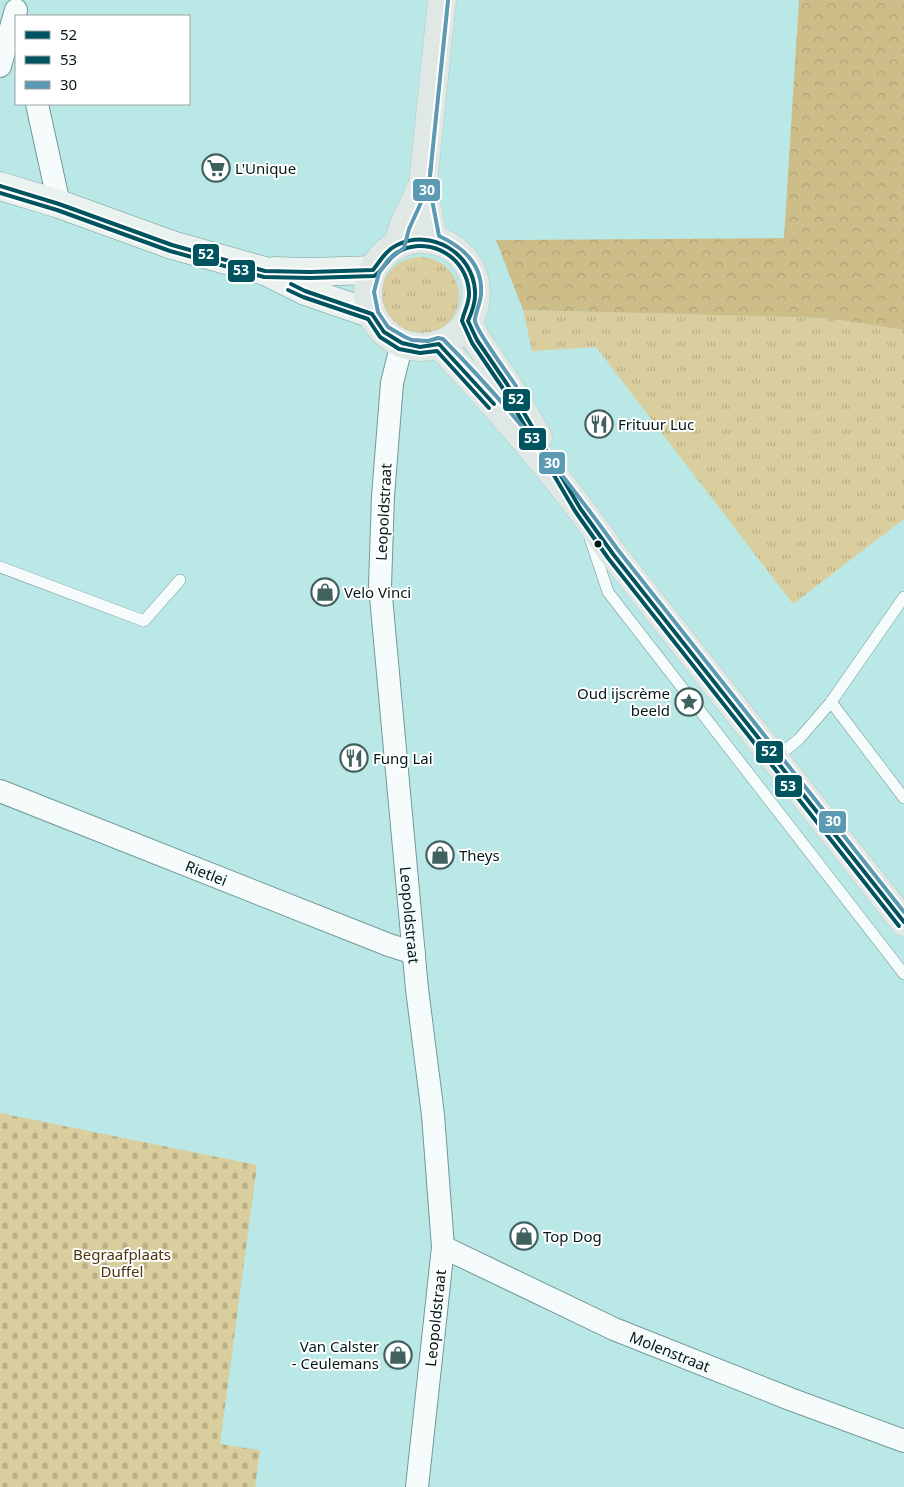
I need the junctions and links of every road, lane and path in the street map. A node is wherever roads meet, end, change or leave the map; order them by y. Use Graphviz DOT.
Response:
graph roads {
  1 [pos="442,0"];
  2 [pos="16,9"];
  3 [pos="0,66"];
  4 [pos="37,105"];
  5 [pos="423,184"];
  6 [pos="0,186"];
  7 [pos="59,204"];
  8 [pos="433,240"];
  9 [pos="398,245"];
  10 [pos="373,270"];
  11 [pos="265,271"];
  12 [pos="372,314"];
  13 [pos="468,321"];
  14 [pos="402,343"];
  15 [pos="439,344"];
  16 [pos="580,508"];
  17 [pos="0,567"];
  18 [pos="180,580"];
  19 [pos="904,597"];
  20 [pos="831,702"];
  21 [pos="775,759"];
  22 [pos="0,791"];
  23 [pos="904,798"];
  24 [pos="904,922"];
  25 [pos="414,952"];
  26 [pos="904,974"];
  27 [pos="443,1247"];
  28 [pos="904,1441"];
  29 [pos="417,1487"];
  1 -- 5 [label="main road"];
  2 -- 3 [label="street"];
  4 -- 7 [label="street"];
  5 -- 8 [label="main road"];
  5 -- 9 [label="main road"];
  6 -- 7 [label="street"];
  7 -- 11 [label="street"];
  8 -- 9 [label="main road"];
  8 -- 13 [label="main road"];
  9 -- 10 [label="main road"];
  10 -- 11 [label="street"];
  10 -- 12 [label="main road"];
  11 -- 12 [label="street"];
  12 -- 14 [label="main road"];
  13 -- 15 [label="main road"];
  13 -- 16 [label="main road"];
  14 -- 15 [label="main road"];
  14 -- 25 [label="street, Leopoldstraat"];
  15 -- 16 [label="main road"];
  16 -- 21 [label="main road"];
  16 -- 26 [label="lane"];
  17 -- 18 [label="lane"];
  19 -- 20 [label="lane"];
  20 -- 21 [label="lane"];
  20 -- 23 [label="lane"];
  21 -- 24 [label="main road"];
  22 -- 25 [label="street, Rietlei"];
  25 -- 27 [label="street, Leopoldstraat"];
  27 -- 28 [label="street, Molenstraat"];
  27 -- 29 [label="street, Leopoldstraat"];
}
